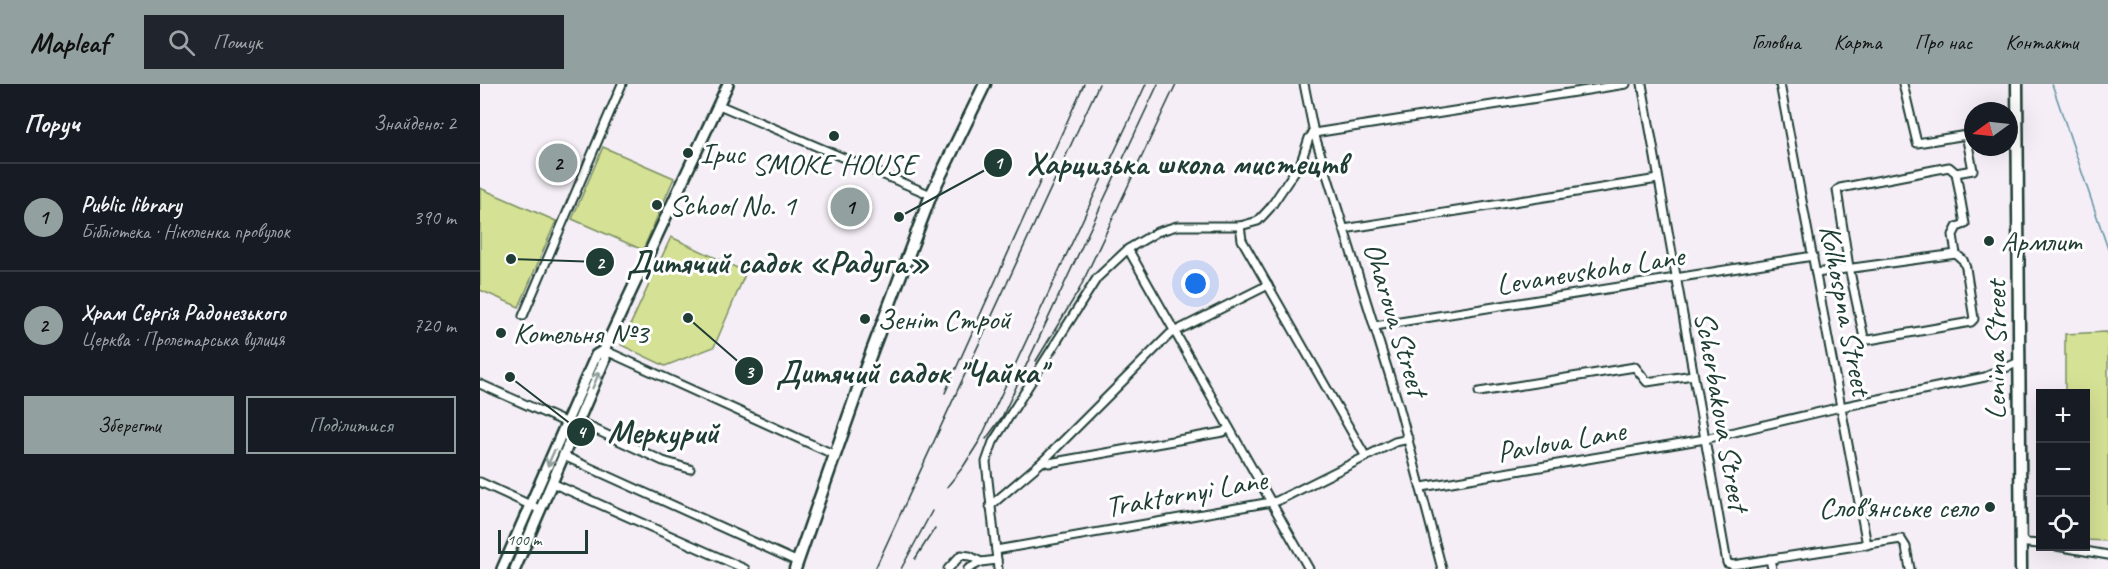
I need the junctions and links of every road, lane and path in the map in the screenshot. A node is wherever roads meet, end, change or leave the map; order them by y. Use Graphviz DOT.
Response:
graph roads {
  1 [pos="622,84"];
  2 [pos="729,84"];
  3 [pos="985,84"];
  4 [pos="1304,84"];
  5 [pos="1626,84"];
  6 [pos="1642,84"];
  7 [pos="1780,84"];
  8 [pos="1903,84"];
  9 [pos="2017,84"];
  10 [pos="2015,102"];
  11 [pos="719,105"];
  12 [pos="1314,133"];
  13 [pos="1964,135"];
  14 [pos="1971,156"];
  15 [pos="2014,156"];
  16 [pos="1300,162"];
  17 [pos="1326,169"];
  18 [pos="1956,173"];
  19 [pos="1658,179"];
  20 [pos="931,195"];
  21 [pos="1240,226"];
  22 [pos="1344,228"];
  23 [pos="1128,249"];
  24 [pos="1956,254"];
  25 [pos="1813,256"];
  26 [pos="1849,267"];
  27 [pos="1816,273"];
  28 [pos="1676,279"];
  29 [pos="1268,285"];
  30 [pos="523,316"];
  31 [pos="1375,326"];
  32 [pos="1175,333"];
  33 [pos="604,350"];
  34 [pos="2019,362"];
  35 [pos="1693,375"];
  36 [pos="480,384"];
  37 [pos="1479,392"];
  38 [pos="1841,407"];
  39 [pos="566,423"];
  40 [pos="577,425"];
  41 [pos="1229,428"];
  42 [pos="1408,439"];
  43 [pos="1706,439"];
  44 [pos="835,455"];
  45 [pos="564,456"];
  46 [pos="1366,457"];
  47 [pos="1043,461"];
  48 [pos="690,469"];
  49 [pos="480,482"];
  50 [pos="552,483"];
  51 [pos="1422,487"];
  52 [pos="1271,502"];
  53 [pos="530,506"];
  54 [pos="990,506"];
  55 [pos="541,510"];
  56 [pos="2020,539"];
  57 [pos="2036,544"];
  58 [pos="1867,545"];
  59 [pos="996,550"];
  60 [pos="2085,551"];
  61 [pos="2108,555"];
  62 [pos="1770,559"];
  63 [pos="997,560"];
  64 [pos="981,562"];
  65 [pos="797,565"];
  66 [pos="502,569"];
  67 [pos="515,569"];
  68 [pos="746,569"];
  69 [pos="948,569"];
  70 [pos="968,569"];
  71 [pos="998,569"];
  72 [pos="1309,569"];
  73 [pos="1442,569"];
  74 [pos="1772,569"];
  75 [pos="1910,569"];
  76 [pos="2021,569"];
  1 -- 30 [label="street"];
  2 -- 11 [label="main road"];
  3 -- 20 [label="main road"];
  4 -- 12 [label="street, Oharova Street"];
  5 -- 12 [label="street"];
  6 -- 19 [label="street, Scherbakova Street"];
  7 -- 25 [label="street, Kolhospna Street"];
  8 -- 13 [label="street"];
  9 -- 10 [label="main road, Lenina Street"];
  11 -- 20 [label="street"];
  11 -- 33 [label="main road"];
  12 -- 16 [label="street"];
  12 -- 17 [label="street, Oharova Street"];
  14 -- 18 [label="street"];
  15 -- 34 [label="main road, Lenina Street"];
  16 -- 17 [label="street"];
  16 -- 21 [label="street"];
  17 -- 22 [label="street, Oharova Street"];
  18 -- 24 [label="street"];
  18 -- 26 [label="street"];
  19 -- 22 [label="street"];
  19 -- 28 [label="street, Scherbakova Street"];
  20 -- 44 [label="main road"];
  21 -- 23 [label="street"];
  21 -- 29 [label="street"];
  22 -- 31 [label="street, Oharova Street"];
  23 -- 32 [label="street"];
  23 -- 54 [label="street"];
  24 -- 26 [label="street"];
  24 -- 26 [label="street"];
  25 -- 27 [label="street, Kolhospna Street"];
  25 -- 28 [label="street, Levanevskoho Lane"];
  26 -- 27 [label="street"];
  27 -- 38 [label="street, Kolhospna Street"];
  28 -- 31 [label="street, Levanevskoho Lane"];
  28 -- 35 [label="street, Scherbakova Street"];
  29 -- 32 [label="street"];
  29 -- 46 [label="street"];
  31 -- 42 [label="street, Oharova Street"];
  32 -- 41 [label="street"];
  32 -- 47 [label="street"];
  33 -- 39 [label="main road"];
  40 -- 33 [label="main road, one-way"];
  33 -- 44 [label="street"];
  34 -- 38 [label="street, Pavlova Lane"];
  34 -- 56 [label="main road, Lenina Street"];
  35 -- 37 [label="street"];
  35 -- 43 [label="street, Scherbakova Street"];
  36 -- 39 [label="street"];
  38 -- 43 [label="street, Pavlova Lane"];
  38 -- 58 [label="street, Kolhospna Street"];
  39 -- 40 [label="street"];
  39 -- 53 [label="main road, one-way"];
  40 -- 45 [label="main road"];
  40 -- 48 [label="street"];
  41 -- 47 [label="street"];
  41 -- 52 [label="street"];
  42 -- 46 [label="street, Traktornyi Lane"];
  42 -- 51 [label="street, Oharova Street"];
  43 -- 51 [label="street, Pavlova Lane"];
  43 -- 62 [label="street, Scherbakova Street"];
  44 -- 65 [label="main road"];
  45 -- 50 [label="main road"];
  45 -- 65 [label="street"];
  46 -- 52 [label="street, Traktornyi Lane"];
  47 -- 54 [label="street"];
  49 -- 53 [label="street"];
  50 -- 55 [label="main road"];
  50 -- 68 [label="street"];
  51 -- 73 [label="street, Oharova Street"];
  52 -- 59 [label="street, Traktornyi Lane"];
  52 -- 72 [label="street"];
  53 -- 55 [label="street"];
  53 -- 66 [label="main road"];
  54 -- 59 [label="street"];
  55 -- 67 [label="main road"];
  56 -- 57 [label="street"];
  56 -- 76 [label="main road, Lenina Street"];
  58 -- 62 [label="street, Scherbakova Street"];
  58 -- 75 [label="street, Scherbakova Street"];
  59 -- 63 [label="street"];
  60 -- 61 [label="street"];
  62 -- 74 [label="street"];
  63 -- 64 [label="street"];
  63 -- 71 [label="street"];
  64 -- 69 [label="street"];
  64 -- 70 [label="street"];
}
